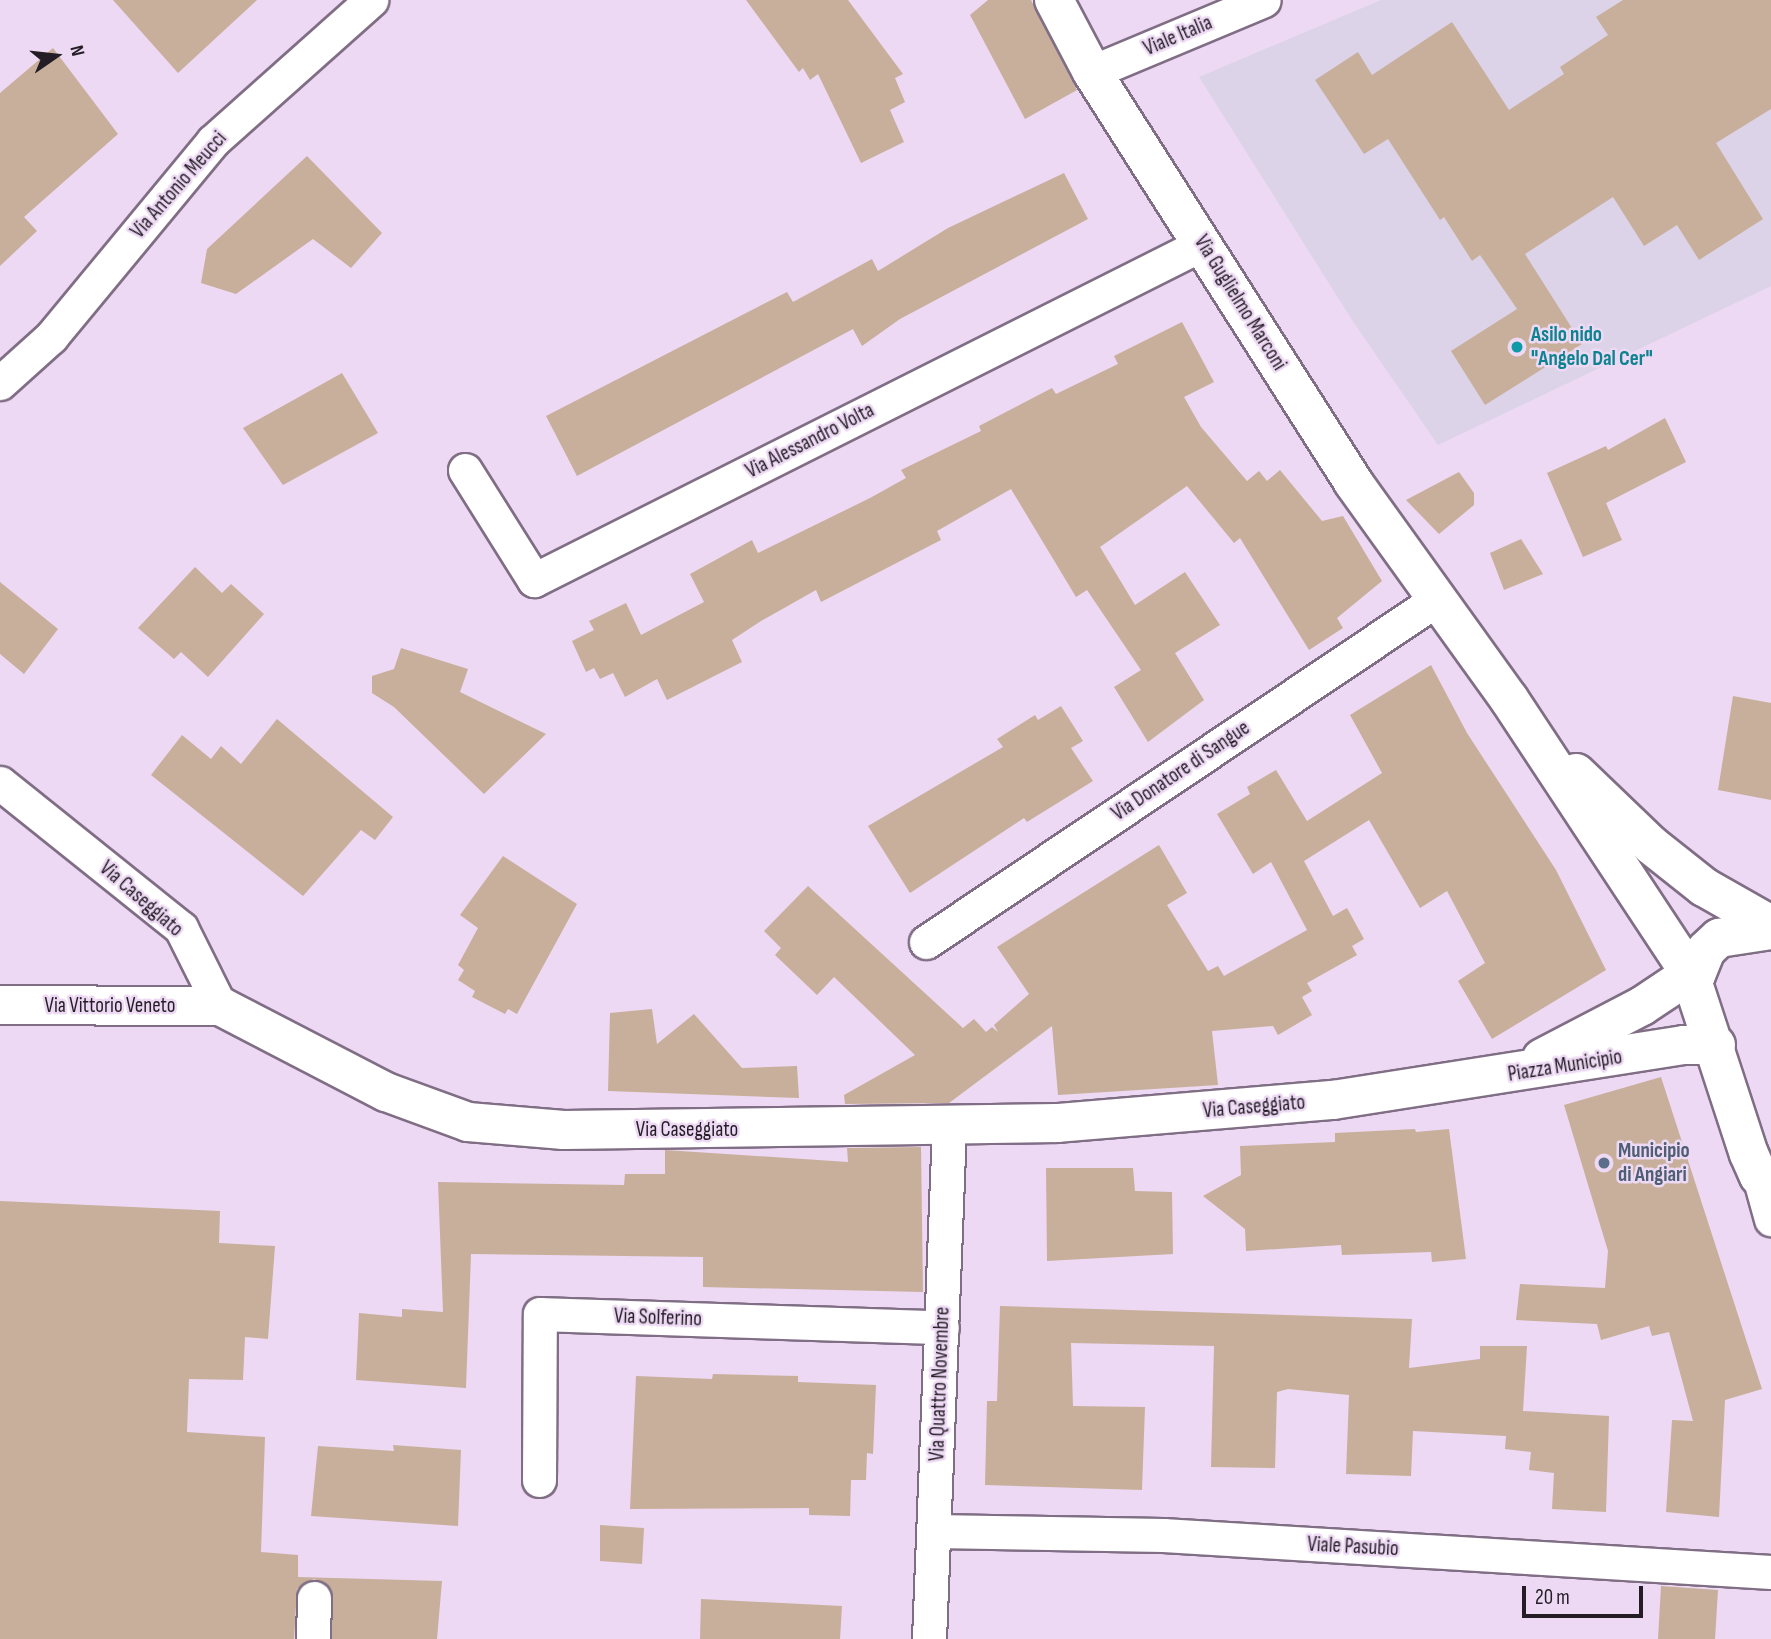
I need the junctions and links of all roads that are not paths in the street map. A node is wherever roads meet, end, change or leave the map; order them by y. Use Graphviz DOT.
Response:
graph roads {
  1 [pos="371,0"];
  2 [pos="1054,0"];
  3 [pos="1264,0"];
  4 [pos="1092,72"];
  5 [pos="1202,244"];
  6 [pos="0,383"];
  7 [pos="465,470"];
  8 [pos="1436,600"];
  9 [pos="1509,699"];
  10 [pos="0,783"];
  11 [pos="1771,928"];
  12 [pos="926,942"];
  13 [pos="1690,974"];
  14 [pos="0,1005"];
  15 [pos="220,1006"];
  16 [pos="1716,1045"];
  17 [pos="1498,1077"];
  18 [pos="949,1128"];
  19 [pos="1765,1180"];
  20 [pos="1771,1219"];
  21 [pos="942,1327"];
  22 [pos="539,1480"];
  23 [pos="935,1531"];
  24 [pos="1771,1572"];
  25 [pos="314,1598"];
  26 [pos="313,1639"];
  27 [pos="929,1639"];
  1 -- 6 [label="street, Via Antonio Meucci"];
  2 -- 4 [label="street, Via Guglielmo Marconi"];
  3 -- 4 [label="street, Viale Italia"];
  4 -- 5 [label="street, Via Guglielmo Marconi"];
  5 -- 7 [label="street, Via Alessandro Volta"];
  5 -- 8 [label="street, Via Guglielmo Marconi"];
  8 -- 9 [label="street, Piazza Municipio"];
  8 -- 12 [label="street, Via Donatore di Sangue"];
  9 -- 11 [label="street, Piazza Municipio"];
  9 -- 13 [label="street, Piazza Municipio"];
  10 -- 15 [label="street, Via Caseggiato"];
  11 -- 13 [label="street, Piazza Municipio"];
  13 -- 16 [label="street, Piazza Municipio"];
  13 -- 17 [label="street, Piazza Municipio"];
  14 -- 15 [label="street, Via Vittorio Veneto"];
  15 -- 18 [label="street, Via Caseggiato"];
  16 -- 17 [label="street, Piazza Municipio"];
  16 -- 19 [label="street, Piazza Municipio"];
  17 -- 18 [label="street, Via Caseggiato"];
  18 -- 21 [label="street, Via Quattro Novembre"];
  19 -- 20 [label="street, Piazza Municipio"];
  21 -- 22 [label="street, Via Solferino"];
  21 -- 23 [label="street, Via Quattro Novembre"];
  23 -- 24 [label="street, Viale Pasubio"];
  23 -- 27 [label="street, Via Quattro Novembre"];
  25 -- 26 [label="street"];
}
